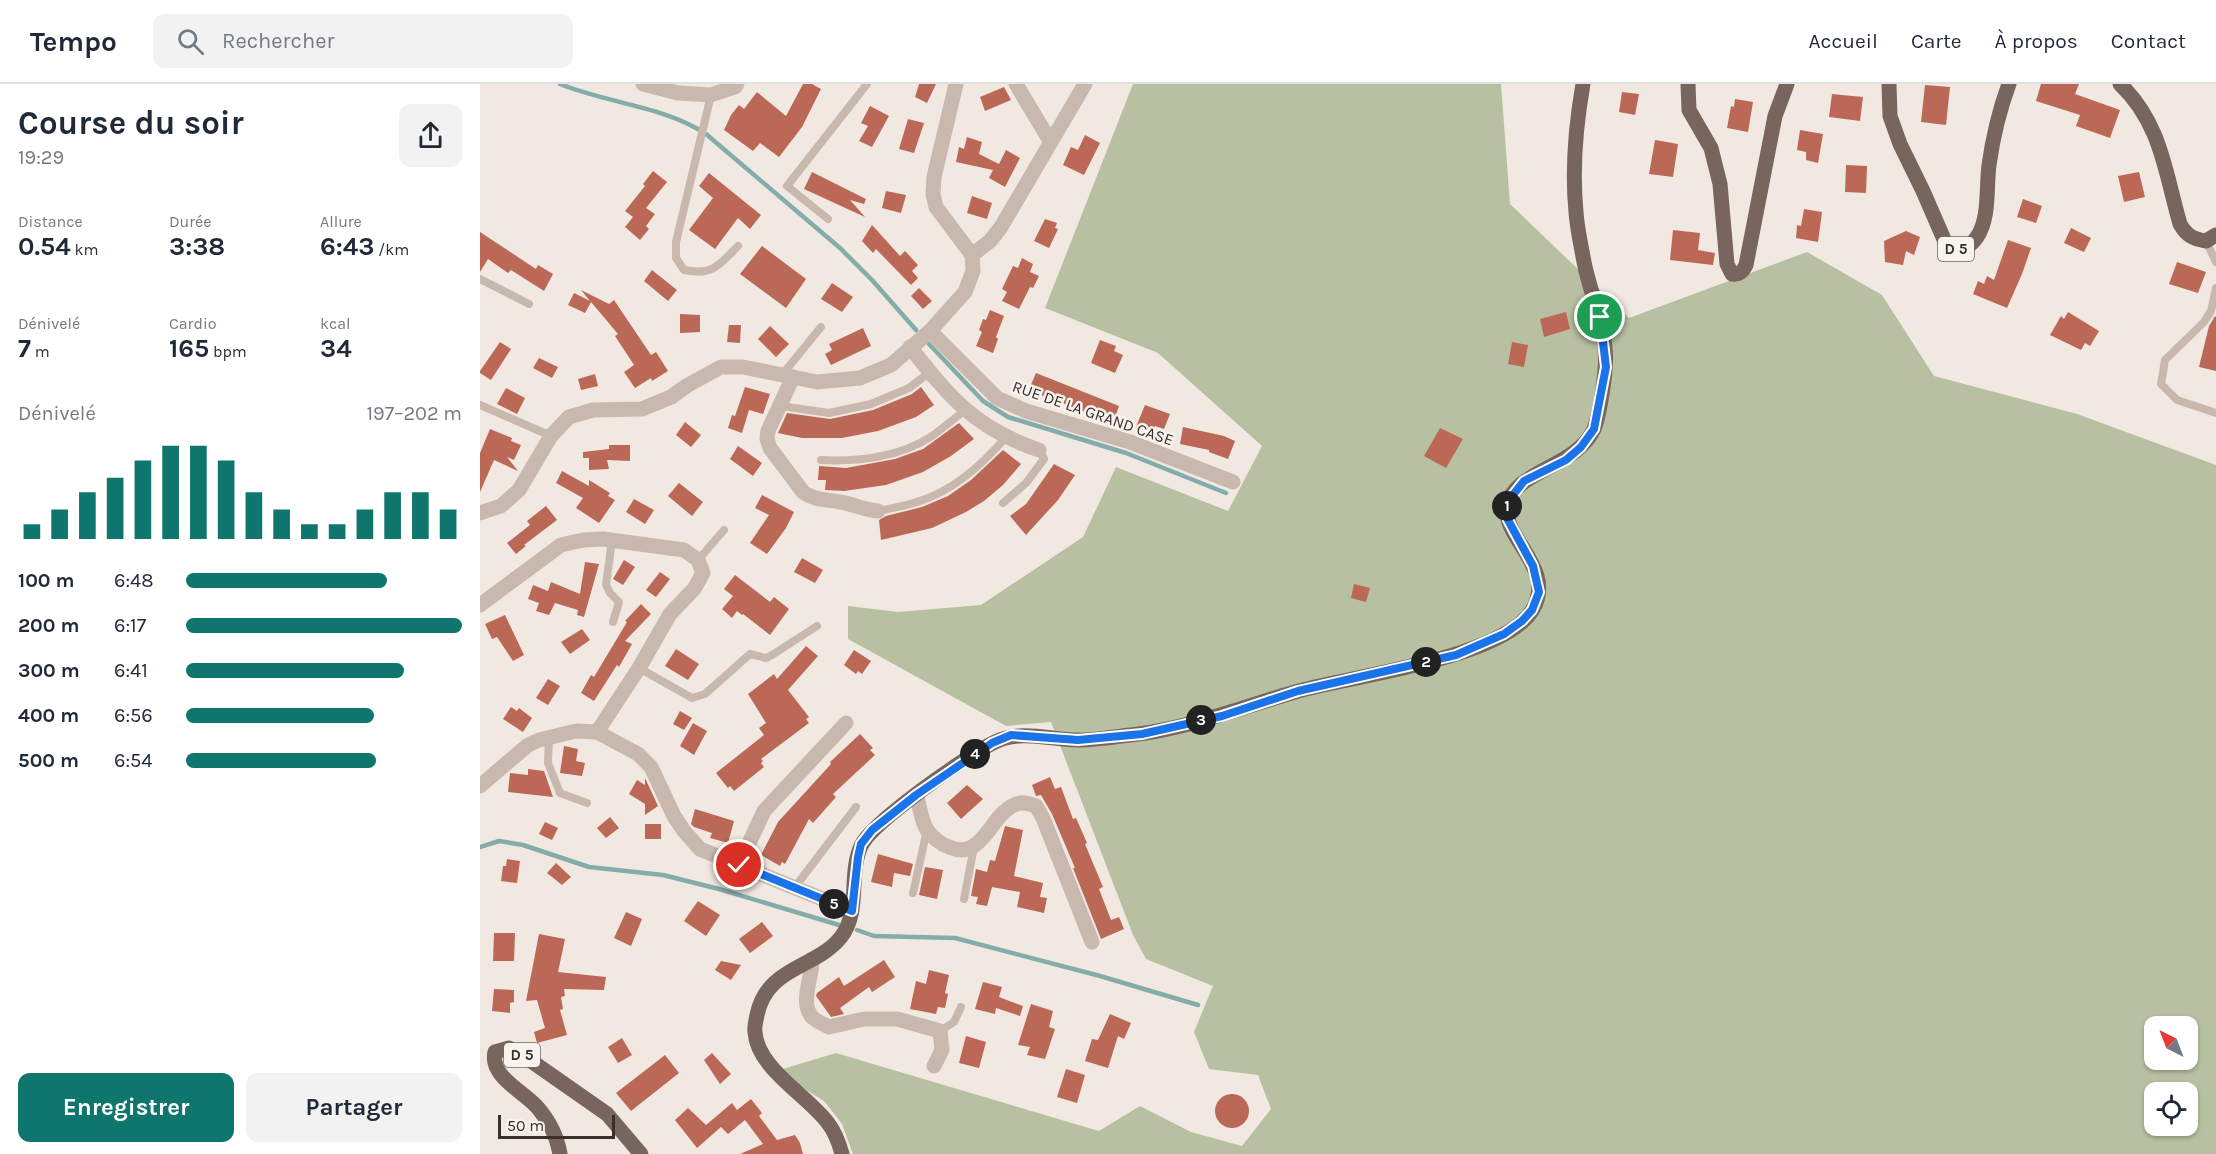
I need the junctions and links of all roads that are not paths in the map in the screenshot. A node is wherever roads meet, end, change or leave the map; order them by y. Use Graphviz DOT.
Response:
graph roads {
  1 [pos="643,84"];
  2 [pos="737,84"];
  3 [pos="867,84"];
  4 [pos="956,84"];
  5 [pos="1016,84"];
  6 [pos="1085,84"];
  7 [pos="1583,84"];
  8 [pos="1688,84"];
  9 [pos="1787,84"];
  10 [pos="1889,84"];
  11 [pos="2009,84"];
  12 [pos="2120,84"];
  13 [pos="711,95"];
  14 [pos="1050,141"];
  15 [pos="828,219"];
  16 [pos="2211,238"];
  17 [pos="738,246"];
  18 [pos="972,255"];
  19 [pos="2216,262"];
  20 [pos="480,279"];
  21 [pos="2216,288"];
  22 [pos="529,304"];
  23 [pos="821,327"];
  24 [pos="930,330"];
  25 [pos="910,347"];
  26 [pos="930,372"];
  27 [pos="788,376"];
  28 [pos="480,405"];
  29 [pos="781,406"];
  30 [pos="965,410"];
  31 [pos="2216,413"];
  32 [pos="551,436"];
  33 [pos="1006,437"];
  34 [pos="1039,450"];
  35 [pos="821,460"];
  36 [pos="1233,482"];
  37 [pos="1003,503"];
  38 [pos="878,511"];
  39 [pos="480,513"];
  40 [pos="724,530"];
  41 [pos="612,540"];
  42 [pos="698,560"];
  43 [pos="480,605"];
  44 [pos="613,622"];
  45 [pos="817,626"];
  46 [pos="639,668"];
  47 [pos="846,723"];
  48 [pos="597,732"];
  49 [pos="549,737"];
  50 [pos="480,786"];
  51 [pos="916,795"];
  52 [pos="587,803"];
  53 [pos="856,807"];
  54 [pos="927,830"];
  55 [pos="975,846"];
  56 [pos="739,865"];
  57 [pos="795,887"];
  58 [pos="913,892"];
  59 [pos="964,899"];
  60 [pos="852,911"];
  61 [pos="1092,942"];
  62 [pos="812,959"];
  63 [pos="961,1007"];
  64 [pos="940,1031"];
  65 [pos="934,1066"];
  66 [pos="560,1154"];
  67 [pos="641,1154"];
  68 [pos="842,1154"];
  1 -- 13 [label="street"];
  2 -- 13 [label="street"];
  3 -- 15 [label="lane"];
  4 -- 18 [label="street"];
  5 -- 14 [label="street"];
  6 -- 14 [label="street"];
  7 -- 51 [label="main road"];
  8 -- 9 [label="main road"];
  10 -- 11 [label="main road, D 5"];
  12 -- 16 [label="main road"];
  13 -- 17 [label="lane"];
  14 -- 18 [label="street"];
  16 -- 19 [label="lane"];
  18 -- 24 [label="street"];
  20 -- 22 [label="lane"];
  21 -- 31 [label="lane"];
  23 -- 27 [label="lane"];
  24 -- 25 [label="street"];
  24 -- 36 [label="street, RUE DE LA GRAND CASE"];
  25 -- 26 [label="street"];
  25 -- 27 [label="street"];
  26 -- 29 [label="lane"];
  26 -- 30 [label="street"];
  27 -- 29 [label="street"];
  27 -- 32 [label="street"];
  28 -- 32 [label="lane"];
  29 -- 38 [label="street"];
  30 -- 33 [label="street"];
  30 -- 35 [label="lane"];
  32 -- 39 [label="street"];
  33 -- 34 [label="street"];
  33 -- 38 [label="lane"];
  34 -- 37 [label="lane"];
  40 -- 42 [label="lane"];
  41 -- 42 [label="street"];
  41 -- 43 [label="street"];
  41 -- 44 [label="lane"];
  42 -- 46 [label="street"];
  45 -- 46 [label="lane"];
  46 -- 48 [label="street"];
  47 -- 56 [label="street"];
  48 -- 49 [label="street"];
  48 -- 56 [label="street"];
  49 -- 50 [label="street"];
  49 -- 52 [label="lane"];
  51 -- 54 [label="street"];
  51 -- 60 [label="main road"];
  53 -- 57 [label="lane"];
  54 -- 55 [label="street"];
  54 -- 58 [label="lane"];
  55 -- 59 [label="lane"];
  55 -- 61 [label="street"];
  56 -- 57 [label="street"];
  57 -- 60 [label="street"];
  60 -- 62 [label="main road"];
  62 -- 64 [label="street"];
  62 -- 68 [label="main road"];
  63 -- 64 [label="lane"];
  64 -- 65 [label="street"];
  66 -- 67 [label="main road, D 5"];
}
